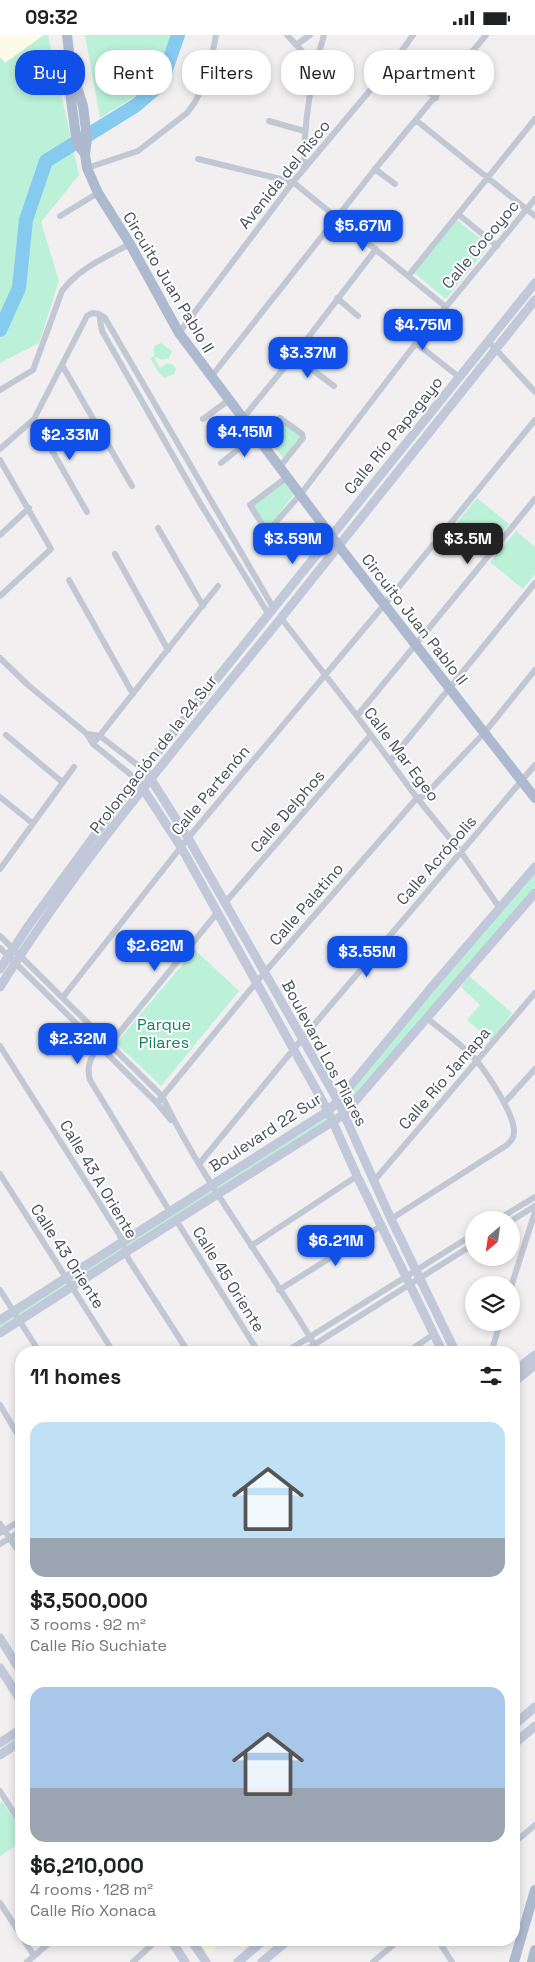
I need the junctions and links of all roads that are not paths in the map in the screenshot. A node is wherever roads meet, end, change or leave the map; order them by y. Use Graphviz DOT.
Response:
graph roads {
  1 [pos="66,35"];
  2 [pos="216,35"];
  3 [pos="287,35"];
  4 [pos="310,35"];
  5 [pos="324,35"];
  6 [pos="413,35"];
  7 [pos="486,35"];
  8 [pos="296,45"];
  9 [pos="301,50"];
  10 [pos="320,50"];
  11 [pos="402,50"];
  12 [pos="474,50"];
  13 [pos="310,95"];
  14 [pos="366,95"];
  15 [pos="432,95"];
  16 [pos="438,95"];
  17 [pos="436,98"];
  18 [pos="78,108"];
  19 [pos="535,119"];
  20 [pos="269,121"];
  21 [pos="417,121"];
  22 [pos="304,131"];
  23 [pos="85,154"];
  24 [pos="198,159"];
  25 [pos="87,168"];
  26 [pos="304,168"];
  27 [pos="375,169"];
  28 [pos="488,177"];
  29 [pos="293,182"];
  30 [pos="395,184"];
  31 [pos="98,193"];
  32 [pos="535,199"];
  33 [pos="527,209"];
  34 [pos="458,215"];
  35 [pos="60,216"];
  36 [pos="535,216"];
  37 [pos="338,217"];
  38 [pos="130,244"];
  39 [pos="497,246"];
  40 [pos="376,249"];
  41 [pos="409,275"];
  42 [pos="535,283"];
  43 [pos="337,298"];
  44 [pos="535,300"];
  45 [pos="446,307"];
  46 [pos="99,313"];
  47 [pos="358,316"];
  48 [pos="179,333"];
  49 [pos="488,341"];
  50 [pos="416,343"];
  51 [pos="496,348"];
  52 [pos="294,355"];
  53 [pos="62,365"];
  54 [pos="211,377"];
  55 [pos="459,377"];
  56 [pos="334,385"];
  57 [pos="0,390"];
  58 [pos="535,392"];
  59 [pos="229,400"];
  60 [pos="162,417"];
  61 [pos="34,419"];
  62 [pos="203,419"];
  63 [pos="243,419"];
  64 [pos="535,419"];
  65 [pos="154,422"];
  66 [pos="258,439"];
  67 [pos="0,449"];
  68 [pos="0,460"];
  69 [pos="221,463"];
  70 [pos="279,468"];
  71 [pos="286,477"];
  72 [pos="132,487"];
  73 [pos="300,495"];
  74 [pos="535,499"];
  75 [pos="29,508"];
  76 [pos="87,512"];
  77 [pos="222,519"];
  78 [pos="214,525"];
  79 [pos="158,528"];
  80 [pos="0,535"];
  81 [pos="331,536"];
  82 [pos="338,545"];
  83 [pos="115,554"];
  84 [pos="69,580"];
  85 [pos="535,583"];
  86 [pos="218,586"];
  87 [pos="0,596"];
  88 [pos="384,605"];
  89 [pos="203,606"];
  90 [pos="271,612"];
  91 [pos="281,618"];
  92 [pos="417,645"];
  93 [pos="168,650"];
  94 [pos="0,658"];
  95 [pos="535,671"];
  96 [pos="324,674"];
  97 [pos="450,687"];
  98 [pos="132,694"];
  99 [pos="357,716"];
  100 [pos="484,732"];
  101 [pos="87,734"];
  102 [pos="6,735"];
  103 [pos="100,736"];
  104 [pos="370,736"];
  105 [pos="93,744"];
  106 [pos="390,761"];
  107 [pos="535,765"];
  108 [pos="74,767"];
  109 [pos="147,774"];
  110 [pos="62,781"];
  111 [pos="522,781"];
  112 [pos="140,783"];
  113 [pos="0,797"];
  114 [pos="417,798"];
  115 [pos="535,798"];
  116 [pos="32,823"];
  117 [pos="188,838"];
  118 [pos="181,847"];
  119 [pos="460,852"];
  120 [pos="1,866"];
  121 [pos="535,867"];
  122 [pos="535,893"];
  123 [pos="224,904"];
  124 [pos="499,907"];
  125 [pos="217,913"];
  126 [pos="0,937"];
  127 [pos="0,948"];
  128 [pos="14,956"];
  129 [pos="0,969"];
  130 [pos="264,973"];
  131 [pos="256,983"];
  132 [pos="0,987"];
  133 [pos="535,993"];
  134 [pos="63,997"];
  135 [pos="427,1018"];
  136 [pos="76,1023"];
  137 [pos="302,1039"];
  138 [pos="110,1044"];
  139 [pos="99,1045"];
  140 [pos="0,1046"];
  141 [pos="294,1049"];
  142 [pos="48,1053"];
  143 [pos="476,1061"];
  144 [pos="535,1069"];
  145 [pos="162,1096"];
  146 [pos="338,1101"];
  147 [pos="505,1102"];
  148 [pos="157,1103"];
  149 [pos="328,1111"];
  150 [pos="343,1115"];
  151 [pos="333,1122"];
  152 [pos="178,1129"];
  153 [pos="199,1164"];
  154 [pos="0,1174"];
  155 [pos="357,1176"];
  156 [pos="374,1182"];
  157 [pos="211,1185"];
  158 [pos="217,1195"];
  159 [pos="535,1197"];
  160 [pos="535,1206"];
  161 [pos="512,1211"];
  162 [pos="170,1212"];
  163 [pos="535,1212"];
  164 [pos="520,1215"];
  165 [pos="391,1219"];
  166 [pos="176,1221"];
  167 [pos="381,1226"];
  168 [pos="465,1240"];
  169 [pos="123,1241"];
  170 [pos="251,1246"];
  171 [pos="465,1249"];
  172 [pos="126,1252"];
  173 [pos="417,1273"];
  174 [pos="515,1276"];
  175 [pos="66,1278"];
  176 [pos="407,1280"];
  177 [pos="72,1288"];
  178 [pos="0,1290"];
  179 [pos="279,1290"];
  180 [pos="14,1311"];
  181 [pos="0,1320"];
  182 [pos="19,1321"];
  183 [pos="498,1331"];
  184 [pos="0,1333"];
  185 [pos="434,1335"];
  186 [pos="309,1336"];
  187 [pos="314,1344"];
  188 [pos="35,1346"];
  189 [pos="109,1346"];
  190 [pos="184,1346"];
  191 [pos="255,1346"];
  192 [pos="294,1346"];
  193 [pos="311,1346"];
  194 [pos="417,1346"];
  195 [pos="440,1346"];
  196 [pos="453,1346"];
  197 [pos="493,1346"];
  198 [pos="535,1355"];
  199 [pos="534,1366"];
  200 [pos="520,1367"];
  201 [pos="520,1369"];
  202 [pos="520,1377"];
  203 [pos="0,1405"];
  204 [pos="15,1429"];
  205 [pos="15,1523"];
  206 [pos="1,1529"];
  207 [pos="15,1535"];
  208 [pos="10,1538"];
  209 [pos="0,1544"];
  210 [pos="15,1546"];
  211 [pos="0,1639"];
  212 [pos="15,1663"];
  213 [pos="0,1668"];
  214 [pos="15,1692"];
  215 [pos="535,1707"];
  216 [pos="520,1720"];
  217 [pos="535,1726"];
  218 [pos="15,1733"];
  219 [pos="520,1739"];
  220 [pos="0,1743"];
  221 [pos="15,1745"];
  222 [pos="0,1755"];
  223 [pos="0,1791"];
  224 [pos="15,1815"];
  225 [pos="535,1825"];
  226 [pos="520,1838"];
  227 [pos="535,1890"];
  228 [pos="0,1903"];
  229 [pos="15,1926"];
  230 [pos="520,1941"];
  231 [pos="28,1946"];
  232 [pos="45,1946"];
  233 [pos="151,1946"];
  234 [pos="175,1946"];
  235 [pos="195,1946"];
  236 [pos="257,1946"];
  237 [pos="281,1946"];
  238 [pos="392,1946"];
  239 [pos="442,1946"];
  240 [pos="519,1946"];
  241 [pos="535,1950"];
  242 [pos="34,1955"];
  243 [pos="27,1962"];
  244 [pos="133,1962"];
  245 [pos="186,1962"];
  246 [pos="206,1962"];
  247 [pos="238,1962"];
  248 [pos="262,1962"];
  249 [pos="373,1962"];
  250 [pos="452,1962"];
  251 [pos="514,1962"];
  252 [pos="532,1962"];
  1 -- 18 [label="main road, Circuito Juan Pablo II"];
  2 -- 25 [label="street"];
  3 -- 8 [label="street"];
  4 -- 8 [label="street"];
  5 -- 10 [label="street"];
  6 -- 11 [label="street, Avenida del Risco"];
  7 -- 12 [label="street"];
  8 -- 9 [label="street"];
  13 -- 22 [label="street"];
  14 -- 26 [label="street, Avenida del Risco"];
  15 -- 17 [label="street"];
  16 -- 17 [label="street"];
  17 -- 21 [label="street"];
  18 -- 23 [label="main road, Circuito Juan Pablo II"];
  18 -- 23 [label="main road, Circuito Juan Pablo II"];
  19 -- 28 [label="street"];
  20 -- 22 [label="street"];
  21 -- 27 [label="street"];
  21 -- 28 [label="street"];
  22 -- 26 [label="street"];
  23 -- 25 [label="main road, Circuito Juan Pablo II"];
  24 -- 29 [label="street"];
  25 -- 31 [label="main road, Circuito Juan Pablo II"];
  26 -- 29 [label="street, Avenida del Risco"];
  27 -- 30 [label="street"];
  27 -- 37 [label="street"];
  28 -- 33 [label="street"];
  28 -- 34 [label="street"];
  29 -- 37 [label="street"];
  29 -- 48 [label="street, Avenida del Risco"];
  31 -- 35 [label="street"];
  31 -- 38 [label="main road, Circuito Juan Pablo II"];
  32 -- 33 [label="street, Calle Cocoyoc"];
  33 -- 36 [label="street"];
  33 -- 39 [label="street, Calle Cocoyoc"];
  34 -- 39 [label="street"];
  34 -- 41 [label="street"];
  37 -- 40 [label="street"];
  37 -- 54 [label="street"];
  38 -- 48 [label="main road, Circuito Juan Pablo II"];
  38 -- 57 [label="street"];
  39 -- 45 [label="street, Calle Cocoyoc"];
  40 -- 41 [label="street"];
  40 -- 43 [label="street"];
  41 -- 45 [label="street"];
  42 -- 49 [label="street, Calle Río Papagayo"];
  43 -- 47 [label="street"];
  43 -- 52 [label="street"];
  44 -- 51 [label="street, Calle Río Papagayo"];
  45 -- 50 [label="street, Calle Cocoyoc"];
  46 -- 53 [label="street"];
  46 -- 60 [label="street"];
  46 -- 65 [label="street"];
  48 -- 54 [label="main road, Circuito Juan Pablo II"];
  49 -- 51 [label="street"];
  49 -- 55 [label="street, Calle Río Papagayo"];
  50 -- 55 [label="street"];
  50 -- 73 [label="street, Calle Cocoyoc"];
  51 -- 58 [label="street"];
  51 -- 82 [label="street, Calle Río Papagayo"];
  52 -- 56 [label="street"];
  52 -- 63 [label="street"];
  53 -- 61 [label="street"];
  53 -- 72 [label="street"];
  54 -- 59 [label="main road, Circuito Juan Pablo II"];
  55 -- 81 [label="street, Calle Río Papagayo"];
  59 -- 62 [label="street"];
  59 -- 63 [label="main road, Circuito Juan Pablo II"];
  60 -- 65 [label="street"];
  60 -- 77 [label="street"];
  61 -- 67 [label="street"];
  61 -- 76 [label="street"];
  63 -- 66 [label="main road, Circuito Juan Pablo II"];
  64 -- 88 [label="street, Calle Partenón"];
  65 -- 78 [label="street"];
  66 -- 69 [label="street"];
  66 -- 70 [label="main road, Circuito Juan Pablo II"];
  66 -- 70 [label="street"];
  68 -- 75 [label="street"];
  70 -- 71 [label="main road, Circuito Juan Pablo II"];
  71 -- 73 [label="main road, Circuito Juan Pablo II"];
  71 -- 73 [label="street, Calle Cocoyoc"];
  73 -- 81 [label="main road, Circuito Juan Pablo II"];
  74 -- 92 [label="street"];
  75 -- 80 [label="street"];
  75 -- 87 [label="street"];
  77 -- 78 [label="street"];
  77 -- 90 [label="street"];
  78 -- 90 [label="street"];
  79 -- 89 [label="street"];
  81 -- 82 [label="main road, Circuito Juan Pablo II"];
  81 -- 90 [label="street, Prolongación de la 24 Sur"];
  82 -- 88 [label="main road, Circuito Juan Pablo II"];
  82 -- 91 [label="street, Prolongación de la 24 Sur"];
  83 -- 93 [label="street"];
  84 -- 98 [label="street"];
  85 -- 97 [label="street"];
  86 -- 89 [label="street"];
  88 -- 92 [label="main road, Circuito Juan Pablo II"];
  88 -- 96 [label="street, Calle Partenón"];
  89 -- 93 [label="street"];
  90 -- 109 [label="street, Prolongación de la 24 Sur"];
  91 -- 96 [label="street, Calle Mar Egeo"];
  91 -- 109 [label="street, Prolongación de la 24 Sur"];
  92 -- 97 [label="main road, Circuito Juan Pablo II"];
  92 -- 99 [label="street"];
  93 -- 98 [label="street"];
  94 -- 101 [label="street"];
  95 -- 100 [label="street, Calle Palatino"];
  96 -- 99 [label="street, Calle Mar Egeo"];
  96 -- 117 [label="street, Calle Partenón"];
  97 -- 100 [label="main road, Circuito Juan Pablo II"];
  97 -- 106 [label="street"];
  98 -- 103 [label="street"];
  99 -- 104 [label="street, Calle Mar Egeo"];
  100 -- 111 [label="main road, Circuito Juan Pablo II"];
  100 -- 114 [label="street, Calle Palatino"];
  101 -- 103 [label="street"];
  101 -- 105 [label="street"];
  102 -- 110 [label="street"];
  103 -- 105 [label="street"];
  103 -- 109 [label="street"];
  104 -- 106 [label="street, Calle Mar Egeo"];
  104 -- 123 [label="street, Calle Delphos"];
  105 -- 112 [label="street"];
  106 -- 114 [label="street, Calle Mar Egeo"];
  107 -- 111 [label="street, Calle Acrópolis"];
  108 -- 110 [label="street"];
  109 -- 112 [label="street, Prolongación de la 24 Sur"];
  109 -- 117 [label="street, Boulevard Los Pilares"];
  110 -- 116 [label="street"];
  111 -- 115 [label="main road, Circuito Juan Pablo II"];
  111 -- 119 [label="street, Calle Acrópolis"];
  112 -- 118 [label="street, Boulevard Los Pilares"];
  112 -- 128 [label="street, Prolongación de la 24 Sur"];
  113 -- 116 [label="street"];
  114 -- 119 [label="street, Calle Mar Egeo"];
  114 -- 130 [label="street, Calle Palatino"];
  116 -- 120 [label="street"];
  117 -- 118 [label="street, Calle Partenón"];
  117 -- 123 [label="street, Boulevard Los Pilares"];
  118 -- 125 [label="street, Boulevard Los Pilares"];
  118 -- 134 [label="street, Calle Partenón"];
  119 -- 124 [label="street, Calle Mar Egeo"];
  119 -- 137 [label="street, Calle Acrópolis"];
  121 -- 124 [label="street, Boulevard 22 Sur"];
  122 -- 135 [label="street, Boulevard 22 Sur"];
  123 -- 130 [label="street, Boulevard Los Pilares"];
  124 -- 146 [label="street, Boulevard 22 Sur"];
  125 -- 131 [label="street, Boulevard Los Pilares"];
  125 -- 138 [label="street"];
  126 -- 128 [label="street"];
  127 -- 128 [label="street"];
  128 -- 129 [label="street, Prolongación de la 24 Sur"];
  128 -- 132 [label="street, Prolongación de la 24 Sur"];
  128 -- 134 [label="street"];
  128 -- 136 [label="street"];
  130 -- 131 [label="street, Calle Palatino"];
  130 -- 137 [label="street, Boulevard Los Pilares"];
  131 -- 141 [label="street, Boulevard Los Pilares"];
  131 -- 145 [label="street, Calle Palatino"];
  133 -- 143 [label="street, Calle Río Jamapa"];
  134 -- 138 [label="street"];
  135 -- 143 [label="street"];
  135 -- 150 [label="street, Boulevard 22 Sur"];
  136 -- 139 [label="street"];
  136 -- 142 [label="street"];
  137 -- 141 [label="street, Calle Acrópolis"];
  137 -- 146 [label="street, Boulevard Los Pilares"];
  138 -- 145 [label="street"];
  139 -- 148 [label="street"];
  139 -- 162 [label="street"];
  140 -- 169 [label="street, Calle 43 A Oriente"];
  141 -- 149 [label="street, Boulevard Los Pilares"];
  141 -- 153 [label="street, Calle Acrópolis"];
  143 -- 147 [label="street"];
  143 -- 156 [label="street, Calle Río Jamapa"];
  144 -- 147 [label="street"];
  145 -- 148 [label="street, Calle Palatino"];
  145 -- 152 [label="street"];
  146 -- 149 [label="street, Boulevard 22 Sur"];
  146 -- 150 [label="street, Boulevard Los Pilares"];
  147 -- 165 [label="street"];
  148 -- 152 [label="street"];
  149 -- 151 [label="street, Boulevard Los Pilares"];
  149 -- 157 [label="street, Boulevard 22 Sur"];
  150 -- 151 [label="street, Boulevard 22 Sur"];
  150 -- 156 [label="street, Boulevard Los Pilares"];
  151 -- 155 [label="street, Boulevard Los Pilares"];
  151 -- 158 [label="street, Boulevard 22 Sur"];
  152 -- 153 [label="street"];
  153 -- 157 [label="street"];
  154 -- 175 [label="street, Calle 43 Oriente"];
  155 -- 167 [label="street, Boulevard Los Pilares"];
  155 -- 170 [label="street"];
  156 -- 165 [label="street, Boulevard Los Pilares"];
  157 -- 158 [label="street"];
  157 -- 162 [label="street, Boulevard 22 Sur"];
  158 -- 166 [label="street, Boulevard 22 Sur"];
  158 -- 170 [label="street"];
  159 -- 161 [label="street"];
  160 -- 164 [label="street"];
  162 -- 169 [label="street, Boulevard 22 Sur"];
  163 -- 174 [label="street"];
  165 -- 173 [label="street, Boulevard Los Pilares"];
  166 -- 172 [label="street, Boulevard 22 Sur"];
  166 -- 191 [label="street, Calle 45 Oriente"];
  167 -- 176 [label="street, Boulevard Los Pilares"];
  167 -- 179 [label="street"];
  168 -- 173 [label="street"];
  169 -- 172 [label="street, Calle 43 A Oriente"];
  169 -- 175 [label="street, Boulevard 22 Sur"];
  170 -- 179 [label="street"];
  171 -- 173 [label="street"];
  172 -- 177 [label="street, Boulevard 22 Sur"];
  172 -- 190 [label="street, Calle 43 A Oriente"];
  173 -- 176 [label="street"];
  173 -- 196 [label="street, Boulevard Los Pilares"];
  175 -- 177 [label="street, Calle 43 Oriente"];
  175 -- 180 [label="street, Boulevard 22 Sur"];
  176 -- 185 [label="street, Boulevard Los Pilares"];
  176 -- 186 [label="street"];
  176 -- 187 [label="street"];
  177 -- 182 [label="street, Boulevard 22 Sur"];
  177 -- 189 [label="street, Calle 43 Oriente"];
  178 -- 180 [label="street"];
  179 -- 186 [label="street"];
  180 -- 181 [label="street, Boulevard 22 Sur"];
  180 -- 182 [label="street"];
  182 -- 184 [label="street, Boulevard 22 Sur"];
  182 -- 188 [label="street"];
  183 -- 197 [label="street"];
  185 -- 194 [label="street"];
  185 -- 195 [label="street, Boulevard Los Pilares"];
  186 -- 187 [label="street"];
  186 -- 192 [label="street"];
  187 -- 193 [label="street"];
  198 -- 200 [label="street"];
  199 -- 201 [label="street"];
  199 -- 202 [label="street"];
  203 -- 204 [label="street"];
  205 -- 206 [label="street"];
  206 -- 208 [label="street"];
  207 -- 208 [label="street"];
  208 -- 209 [label="street"];
  208 -- 210 [label="street"];
  211 -- 212 [label="street"];
  213 -- 214 [label="street"];
  215 -- 216 [label="street"];
  217 -- 219 [label="street"];
  218 -- 220 [label="street"];
  221 -- 222 [label="street"];
  223 -- 224 [label="street"];
  225 -- 226 [label="street"];
  227 -- 230 [label="main road"];
  228 -- 229 [label="street"];
  231 -- 242 [label="street"];
  232 -- 242 [label="street"];
  233 -- 244 [label="street"];
  234 -- 245 [label="street"];
  235 -- 246 [label="street"];
  236 -- 247 [label="street"];
  237 -- 248 [label="street"];
  238 -- 249 [label="street"];
  239 -- 250 [label="street"];
  240 -- 251 [label="main road"];
  241 -- 252 [label="main road"];
  242 -- 243 [label="street"];
}
